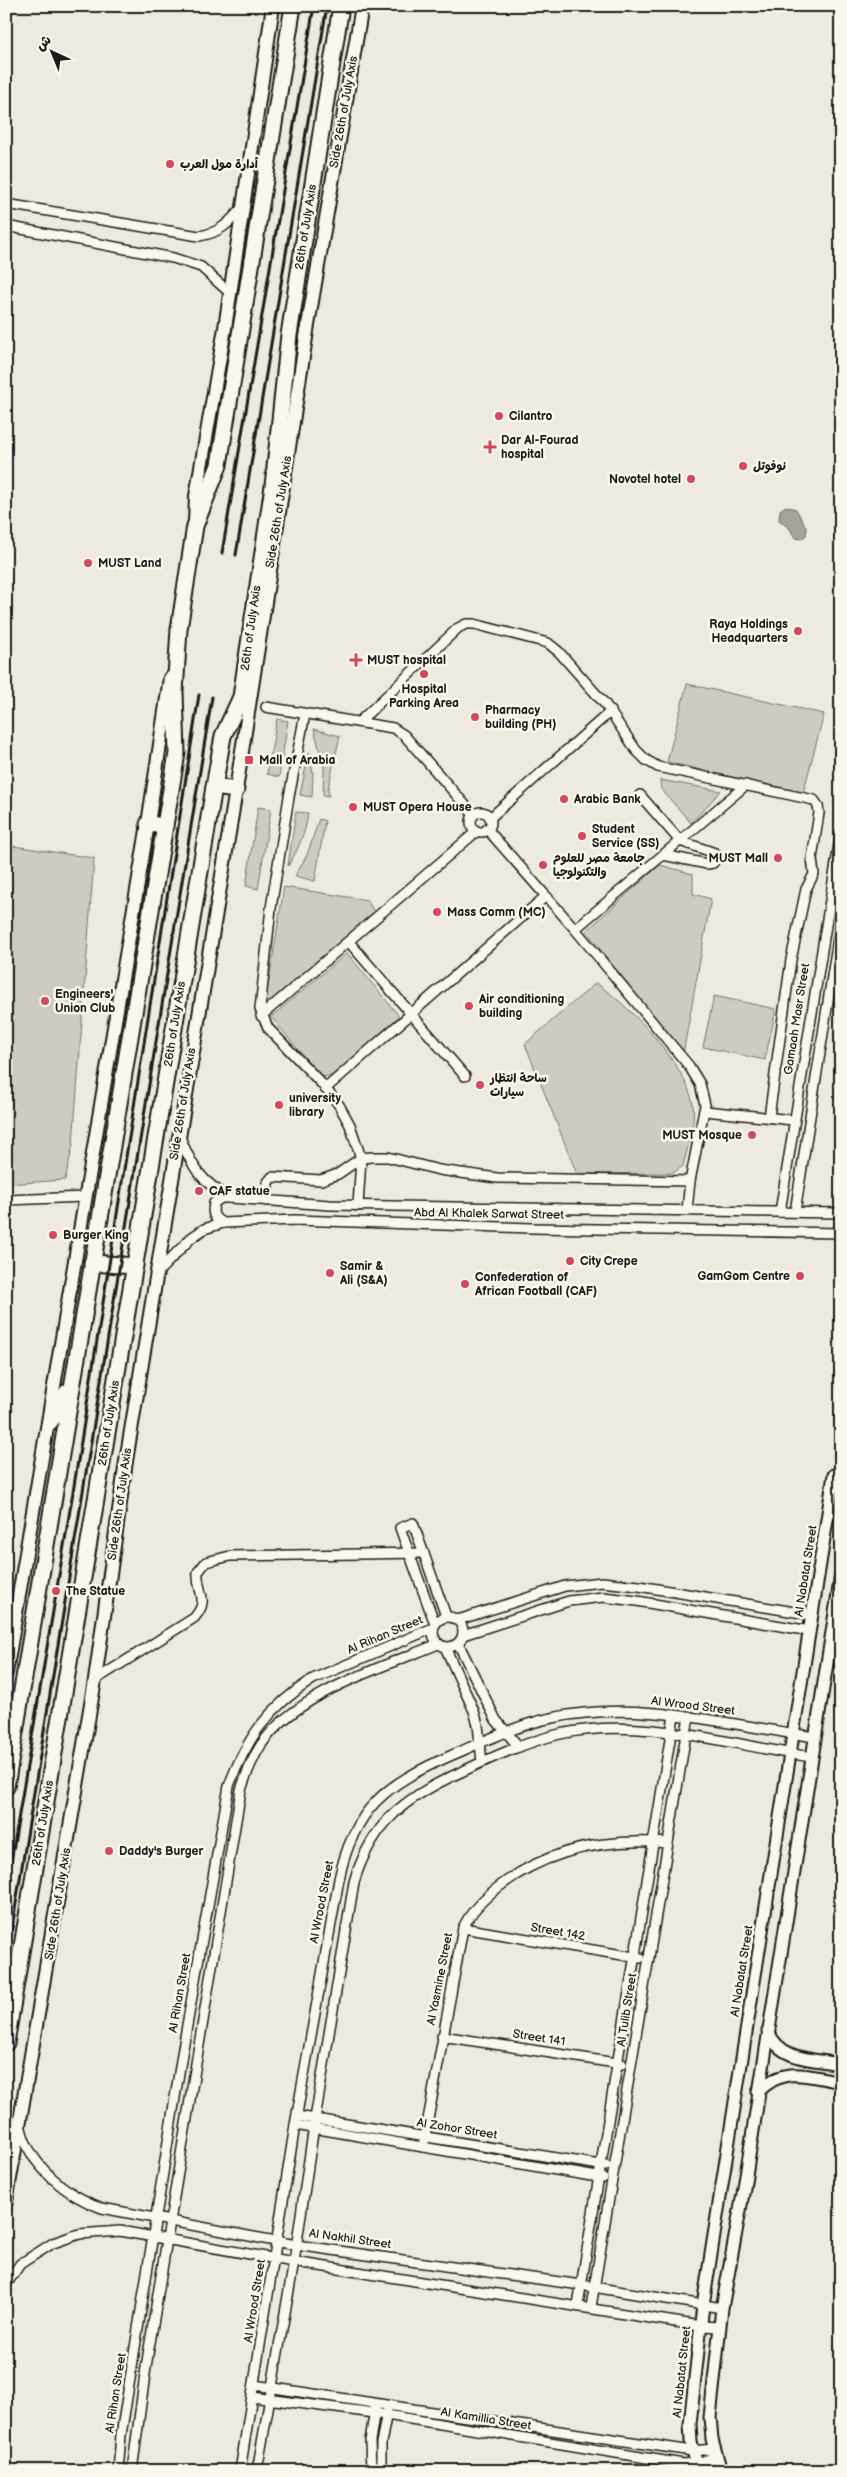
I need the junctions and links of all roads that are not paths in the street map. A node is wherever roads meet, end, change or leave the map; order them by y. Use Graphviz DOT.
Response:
graph roads {
  1 [pos="273,6"];
  2 [pos="292,6"];
  3 [pos="341,6"];
  4 [pos="362,6"];
  5 [pos="6,204"];
  6 [pos="242,208"];
  7 [pos="6,226"];
  8 [pos="230,293"];
  9 [pos="195,526"];
  10 [pos="265,563"];
  11 [pos="179,629"];
  12 [pos="266,707"];
  13 [pos="611,711"];
  14 [pos="305,714"];
  15 [pos="358,722"];
  16 [pos="746,785"];
  17 [pos="214,787"];
  18 [pos="236,790"];
  19 [pos="640,795"];
  20 [pos="474,815"];
  21 [pos="490,818"];
  22 [pos="148,824"];
  23 [pos="165,826"];
  24 [pos="487,829"];
  25 [pos="477,831"];
  26 [pos="841,832"];
  27 [pos="680,841"];
  28 [pos="663,855"];
  29 [pos="546,896"];
  30 [pos="841,918"];
  31 [pos="575,930"];
  32 [pos="349,942"];
  33 [pos="410,1013"];
  34 [pos="261,1016"];
  35 [pos="464,1076"];
  36 [pos="325,1088"];
  37 [pos="705,1111"];
  38 [pos="769,1117"];
  39 [pos="793,1120"];
  40 [pos="178,1132"];
  41 [pos="361,1158"];
  42 [pos="690,1181"];
  43 [pos="85,1197"];
  44 [pos="230,1198"];
  45 [pos="6,1200"];
  46 [pos="267,1201"];
  47 [pos="358,1206"];
  48 [pos="686,1210"];
  49 [pos="780,1212"];
  50 [pos="795,1212"];
  51 [pos="841,1213"];
  52 [pos="224,1223"];
  53 [pos="841,1233"];
  54 [pos="92,1263"];
  55 [pos="135,1266"];
  56 [pos="156,1274"];
  57 [pos="71,1384"];
  58 [pos="50,1422"];
  59 [pos="838,1474"];
  60 [pos="424,1553"];
  61 [pos="410,1554"];
  62 [pos="841,1575"];
  63 [pos="640,1586"];
  64 [pos="637,1601"];
  65 [pos="812,1615"];
  66 [pos="446,1616"];
  67 [pos="458,1620"];
  68 [pos="434,1626"];
  69 [pos="810,1631"];
  70 [pos="461,1639"];
  71 [pos="441,1645"];
  72 [pos="6,1673"];
  73 [pos="95,1680"];
  74 [pos="674,1715"];
  75 [pos="267,1716"];
  76 [pos="689,1716"];
  77 [pos="277,1726"];
  78 [pos="505,1732"];
  79 [pos="671,1732"];
  80 [pos="686,1734"];
  81 [pos="793,1734"];
  82 [pos="815,1736"];
  83 [pos="480,1743"];
  84 [pos="519,1747"];
  85 [pos="791,1754"];
  86 [pos="812,1757"];
  87 [pos="482,1762"];
  88 [pos="6,1787"];
  89 [pos="653,1842"];
  90 [pos="668,1843"];
  91 [pos="336,1893"];
  92 [pos="352,1897"];
  93 [pos="463,1928"];
  94 [pos="330,1929"];
  95 [pos="346,1932"];
  96 [pos="634,1957"];
  97 [pos="648,1959"];
  98 [pos="767,2030"];
  99 [pos="442,2036"];
  100 [pos="6,2043"];
  101 [pos="617,2063"];
  102 [pos="841,2064"];
  103 [pos="631,2065"];
  104 [pos="841,2082"];
  105 [pos="758,2092"];
  106 [pos="19,2119"];
  107 [pos="296,2121"];
  108 [pos="314,2124"];
  109 [pos="425,2137"];
  110 [pos="424,2147"];
  111 [pos="600,2165"];
  112 [pos="614,2167"];
  113 [pos="598,2178"];
  114 [pos="612,2180"];
  115 [pos="6,2202"];
  116 [pos="156,2218"];
  117 [pos="170,2221"];
  118 [pos="154,2237"];
  119 [pos="167,2239"];
  120 [pos="277,2241"];
  121 [pos="296,2244"];
  122 [pos="275,2258"];
  123 [pos="294,2262"];
  124 [pos="6,2285"];
  125 [pos="581,2285"];
  126 [pos="594,2287"];
  127 [pos="578,2305"];
  128 [pos="703,2305"];
  129 [pos="590,2307"];
  130 [pos="722,2308"];
  131 [pos="701,2326"];
  132 [pos="720,2327"];
  133 [pos="133,2365"];
  134 [pos="146,2367"];
  135 [pos="254,2384"];
  136 [pos="272,2388"];
  137 [pos="252,2397"];
  138 [pos="270,2400"];
  139 [pos="376,2402"];
  140 [pos="388,2403"];
  141 [pos="374,2413"];
  142 [pos="386,2415"];
  143 [pos="121,2435"];
  144 [pos="135,2438"];
  145 [pos="244,2447"];
  146 [pos="260,2451"];
  147 [pos="692,2451"];
  148 [pos="715,2452"];
  149 [pos="697,2467"];
  150 [pos="118,2471"];
  151 [pos="132,2471"];
  152 [pos="240,2471"];
  153 [pos="257,2471"];
  154 [pos="371,2471"];
  155 [pos="381,2471"];
  156 [pos="721,2471"];
  1 -- 6 [label="main road"];
  2 -- 9 [label="highway"];
  3 -- 10 [label="highway, 26th of July Axis"];
  4 -- 10 [label="main road, Side 26th of July Axis"];
  5 -- 6 [label="street"];
  6 -- 8 [label="main road"];
  7 -- 8 [label="street"];
  8 -- 9 [label="main road"];
  9 -- 11 [label="highway"];
  10 -- 17 [label="highway, 26th of July Axis"];
  10 -- 18 [label="main road, Side 26th of July Axis"];
  11 -- 22 [label="main road"];
  11 -- 23 [label="highway"];
  12 -- 14 [label="street"];
  13 -- 15 [label="street"];
  13 -- 16 [label="street"];
  13 -- 21 [label="street"];
  14 -- 15 [label="street"];
  14 -- 34 [label="street"];
  15 -- 20 [label="street"];
  16 -- 27 [label="street"];
  16 -- 38 [label="street"];
  17 -- 18 [label="highway"];
  17 -- 55 [label="highway, 26th of July Axis"];
  18 -- 40 [label="main road, Side 26th of July Axis"];
  19 -- 27 [label="street"];
  20 -- 21 [label="street"];
  20 -- 25 [label="street"];
  21 -- 24 [label="street"];
  22 -- 23 [label="highway"];
  22 -- 43 [label="main road"];
  23 -- 54 [label="highway"];
  24 -- 25 [label="street"];
  24 -- 29 [label="street"];
  25 -- 32 [label="street"];
  26 -- 39 [label="street, Gamaah Masr Street"];
  27 -- 28 [label="street"];
  27 -- 28 [label="street"];
  28 -- 31 [label="street"];
  29 -- 31 [label="street"];
  29 -- 33 [label="street"];
  30 -- 50 [label="street"];
  31 -- 37 [label="street"];
  32 -- 33 [label="street"];
  32 -- 34 [label="street"];
  33 -- 35 [label="street"];
  33 -- 36 [label="street"];
  34 -- 36 [label="street"];
  36 -- 41 [label="street"];
  37 -- 38 [label="street"];
  37 -- 42 [label="street"];
  38 -- 39 [label="street"];
  39 -- 49 [label="street, Gamaah Masr Street"];
  40 -- 44 [label="street"];
  40 -- 56 [label="main road, Side 26th of July Axis"];
  41 -- 42 [label="street"];
  41 -- 46 [label="street"];
  41 -- 47 [label="street"];
  42 -- 48 [label="street"];
  43 -- 45 [label="street"];
  43 -- 58 [label="main road"];
  44 -- 46 [label="street, Abd Al Khalek Sarwat Street"];
  44 -- 52 [label="street"];
  46 -- 47 [label="street, Abd Al Khalek Sarwat Street"];
  47 -- 48 [label="street, Abd Al Khalek Sarwat Street"];
  48 -- 49 [label="street, Abd Al Khalek Sarwat Street"];
  49 -- 50 [label="street, Abd Al Khalek Sarwat Street"];
  50 -- 51 [label="street, Abd Al Khalek Sarwat Street"];
  52 -- 53 [label="street, Abd Al Khalek Sarwat Street"];
  52 -- 56 [label="street, Abd Al Khalek Sarwat Street"];
  54 -- 55 [label="highway"];
  54 -- 57 [label="highway"];
  55 -- 100 [label="highway, 26th of July Axis"];
  56 -- 73 [label="main road, Side 26th of July Axis"];
  57 -- 58 [label="highway"];
  57 -- 88 [label="highway"];
  58 -- 72 [label="main road"];
  59 -- 65 [label="street, Al Nabatat Street"];
  60 -- 61 [label="street"];
  60 -- 61 [label="street"];
  60 -- 66 [label="street"];
  61 -- 68 [label="street"];
  61 -- 73 [label="street"];
  62 -- 82 [label="street"];
  63 -- 64 [label="street"];
  63 -- 65 [label="street"];
  63 -- 67 [label="street"];
  64 -- 69 [label="street"];
  64 -- 70 [label="street"];
  65 -- 69 [label="street, Al Nabatat Street"];
  66 -- 67 [label="street"];
  66 -- 68 [label="street"];
  67 -- 70 [label="street"];
  68 -- 71 [label="street"];
  68 -- 75 [label="street, Al Rihan Street"];
  69 -- 81 [label="street, Al Nabatat Street"];
  70 -- 71 [label="street"];
  70 -- 78 [label="street"];
  71 -- 77 [label="street, Al Rihan Street"];
  71 -- 83 [label="street"];
  73 -- 106 [label="main road, Side 26th of July Axis"];
  74 -- 76 [label="street, Al Wrood Street"];
  74 -- 78 [label="street, Al Wrood Street"];
  74 -- 79 [label="street, Al Tulib Street"];
  75 -- 77 [label="street"];
  75 -- 116 [label="street, Al Rihan Street"];
  76 -- 80 [label="street, Al Tulib Street"];
  76 -- 81 [label="street, Al Wrood Street"];
  77 -- 117 [label="street, Al Rihan Street"];
  78 -- 83 [label="street, Al Wrood Street"];
  78 -- 84 [label="street"];
  79 -- 80 [label="street"];
  79 -- 84 [label="street"];
  79 -- 89 [label="street, Al Tulib Street"];
  80 -- 85 [label="street"];
  80 -- 90 [label="street, Al Tulib Street"];
  81 -- 82 [label="street, Al Wrood Street"];
  81 -- 85 [label="street, Al Nabatat Street"];
  82 -- 86 [label="street"];
  83 -- 87 [label="street"];
  83 -- 91 [label="street, Al Wrood Street"];
  84 -- 87 [label="street"];
  85 -- 86 [label="street"];
  85 -- 128 [label="street, Al Nabatat Street"];
  86 -- 98 [label="street"];
  87 -- 92 [label="street"];
  89 -- 90 [label="street, Al Yasmine Street"];
  89 -- 93 [label="street, Al Yasmine Street"];
  89 -- 96 [label="street, Al Tulib Street"];
  90 -- 97 [label="street, Al Tulib Street"];
  91 -- 92 [label="street"];
  91 -- 94 [label="street, Al Wrood Street"];
  92 -- 95 [label="street"];
  93 -- 96 [label="street, Street 142"];
  93 -- 99 [label="street, Al Yasmine Street"];
  94 -- 95 [label="street"];
  94 -- 107 [label="street, Al Wrood Street"];
  95 -- 108 [label="street"];
  96 -- 97 [label="street, Street 142"];
  96 -- 101 [label="street, Al Tulib Street"];
  97 -- 103 [label="street, Al Tulib Street"];
  98 -- 102 [label="street"];
  98 -- 105 [label="street"];
  99 -- 101 [label="street, Street 141"];
  99 -- 109 [label="street, Al Yasmine Street"];
  101 -- 103 [label="street, Street 141"];
  101 -- 111 [label="street, Al Tulib Street"];
  103 -- 112 [label="street, Al Tulib Street"];
  104 -- 105 [label="street"];
  105 -- 130 [label="street"];
  106 -- 115 [label="main road, Side 26th of July Axis"];
  106 -- 116 [label="street, Al Nakhil Street"];
  107 -- 108 [label="street, Al Zohor Street"];
  107 -- 120 [label="street, Al Wrood Street"];
  108 -- 109 [label="street, Al Zohor Street"];
  108 -- 110 [label="street, Al Zohor Street"];
  108 -- 121 [label="street"];
  109 -- 110 [label="street, Al Yasmine Street"];
  109 -- 111 [label="street, Al Zohor Street"];
  110 -- 113 [label="street, Al Zohor Street"];
  111 -- 112 [label="street, Al Zohor Street"];
  111 -- 113 [label="street, Al Tulib Street"];
  112 -- 114 [label="street, Al Tulib Street"];
  113 -- 114 [label="street, Al Zohor Street"];
  113 -- 125 [label="street, Al Tulib Street"];
  114 -- 126 [label="street, Al Tulib Street"];
  116 -- 117 [label="street, Al Nakhil Street"];
  116 -- 118 [label="street, Al Rihan Street"];
  117 -- 119 [label="street, Al Rihan Street"];
  117 -- 120 [label="street, Al Nakhil Street"];
  118 -- 119 [label="street"];
  118 -- 124 [label="street"];
  118 -- 133 [label="street, Al Rihan Street"];
  119 -- 122 [label="street"];
  119 -- 134 [label="street, Al Rihan Street"];
  120 -- 121 [label="street, Al Nakhil Street"];
  120 -- 122 [label="street, Al Wrood Street"];
  121 -- 123 [label="street"];
  121 -- 125 [label="street, Al Nakhil Street"];
  122 -- 123 [label="street"];
  122 -- 135 [label="street, Al Wrood Street"];
  123 -- 127 [label="street"];
  123 -- 136 [label="street"];
  125 -- 126 [label="street, Al Nakhil Street"];
  125 -- 127 [label="street, Al Tulib Street"];
  126 -- 128 [label="street, Al Nakhil Street"];
  126 -- 129 [label="street, Al Tulib Street"];
  127 -- 129 [label="street"];
  128 -- 130 [label="street, Al Nakhil Street"];
  128 -- 131 [label="street, Al Nabatat Street"];
  129 -- 131 [label="street"];
  130 -- 132 [label="street"];
  131 -- 132 [label="street"];
  131 -- 147 [label="street, Al Nabatat Street"];
  132 -- 148 [label="street"];
  133 -- 134 [label="street"];
  133 -- 143 [label="street, Al Rihan Street"];
  134 -- 144 [label="street, Al Rihan Street"];
  135 -- 136 [label="street, Al Kamillia Street"];
  135 -- 137 [label="street, Al Wrood Street"];
  136 -- 138 [label="street"];
  136 -- 139 [label="street, Al Kamillia Street"];
  137 -- 138 [label="street, Al Kamillia Street"];
  137 -- 145 [label="street, Al Wrood Street"];
  138 -- 141 [label="street, Al Kamillia Street"];
  138 -- 146 [label="street"];
  139 -- 140 [label="street, Al Kamillia Street"];
  139 -- 141 [label="street"];
  140 -- 142 [label="street"];
  140 -- 147 [label="street, Al Kamillia Street"];
  141 -- 142 [label="street, Al Kamillia Street"];
  141 -- 154 [label="street"];
  142 -- 149 [label="street, Al Kamillia Street"];
  142 -- 155 [label="street"];
  143 -- 144 [label="street"];
  143 -- 150 [label="street, Al Rihan Street"];
  144 -- 151 [label="street, Al Rihan Street"];
  145 -- 146 [label="street"];
  145 -- 152 [label="street, Al Wrood Street"];
  146 -- 153 [label="street"];
  147 -- 148 [label="street, Al Kamillia Street"];
  147 -- 149 [label="street, Al Nabatat Street"];
  148 -- 149 [label="street, Al Kamillia Street"];
  148 -- 156 [label="street"];
}
